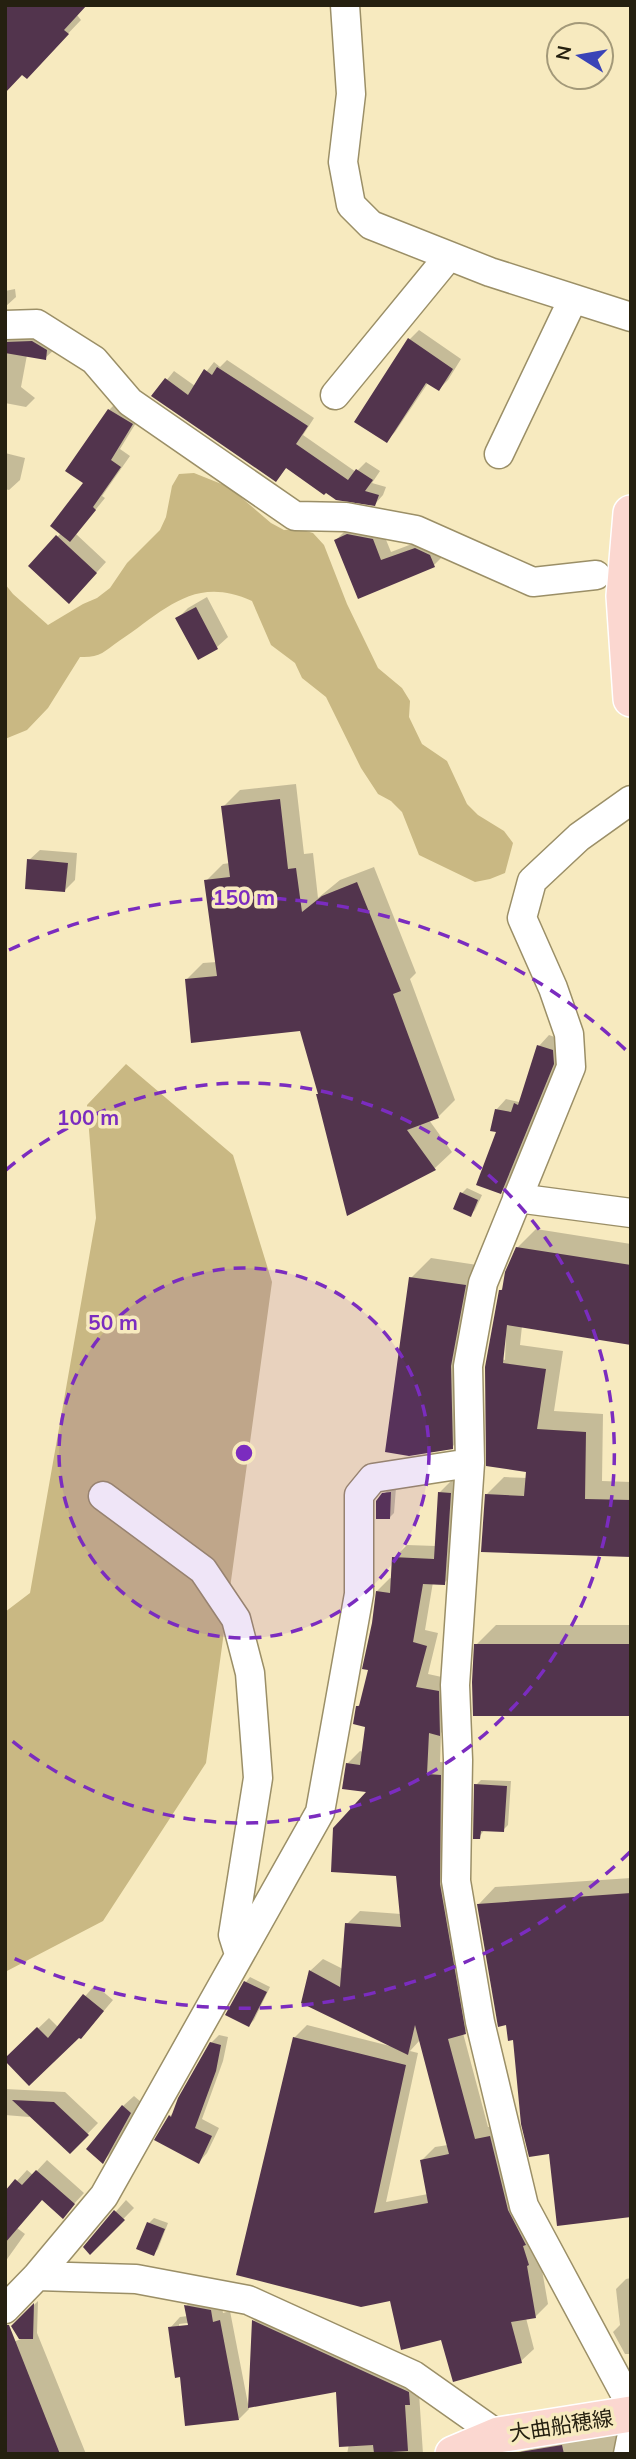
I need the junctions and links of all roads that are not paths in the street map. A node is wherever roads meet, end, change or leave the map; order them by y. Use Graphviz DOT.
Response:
graph roads {
  1 [pos="345,5"];
  2 [pos="449,256"];
  3 [pos="573,299"];
  4 [pos="631,317"];
  5 [pos="5,325"];
  6 [pos="335,395"];
  7 [pos="499,454"];
  8 [pos="631,513"];
  9 [pos="596,575"];
  10 [pos="631,699"];
  11 [pos="631,800"];
  12 [pos="517,1198"];
  13 [pos="631,1213"];
  14 [pos="470,1463"];
  15 [pos="103,1496"];
  16 [pos="239,1954"];
  17 [pos="37,2276"];
  18 [pos="5,2309"];
  19 [pos="631,2405"];
  20 [pos="631,2414"];
  21 [pos="498,2435"];
  22 [pos="631,2439"];
  23 [pos="453,2454"];
  24 [pos="628,2454"];
  1 -- 2 [label="street"];
  2 -- 3 [label="street"];
  2 -- 6 [label="street"];
  3 -- 4 [label="street"];
  3 -- 7 [label="street"];
  5 -- 9 [label="street"];
  8 -- 10 [label="main road"];
  11 -- 12 [label="street"];
  12 -- 13 [label="street"];
  12 -- 14 [label="street"];
  14 -- 16 [label="street"];
  14 -- 19 [label="street"];
  15 -- 16 [label="street"];
  16 -- 17 [label="street"];
  17 -- 18 [label="street"];
  17 -- 21 [label="street"];
  20 -- 21 [label="main road, 大曲船穂線"];
  21 -- 23 [label="main road, 大曲船穂線"];
  22 -- 24 [label="street"];
}
